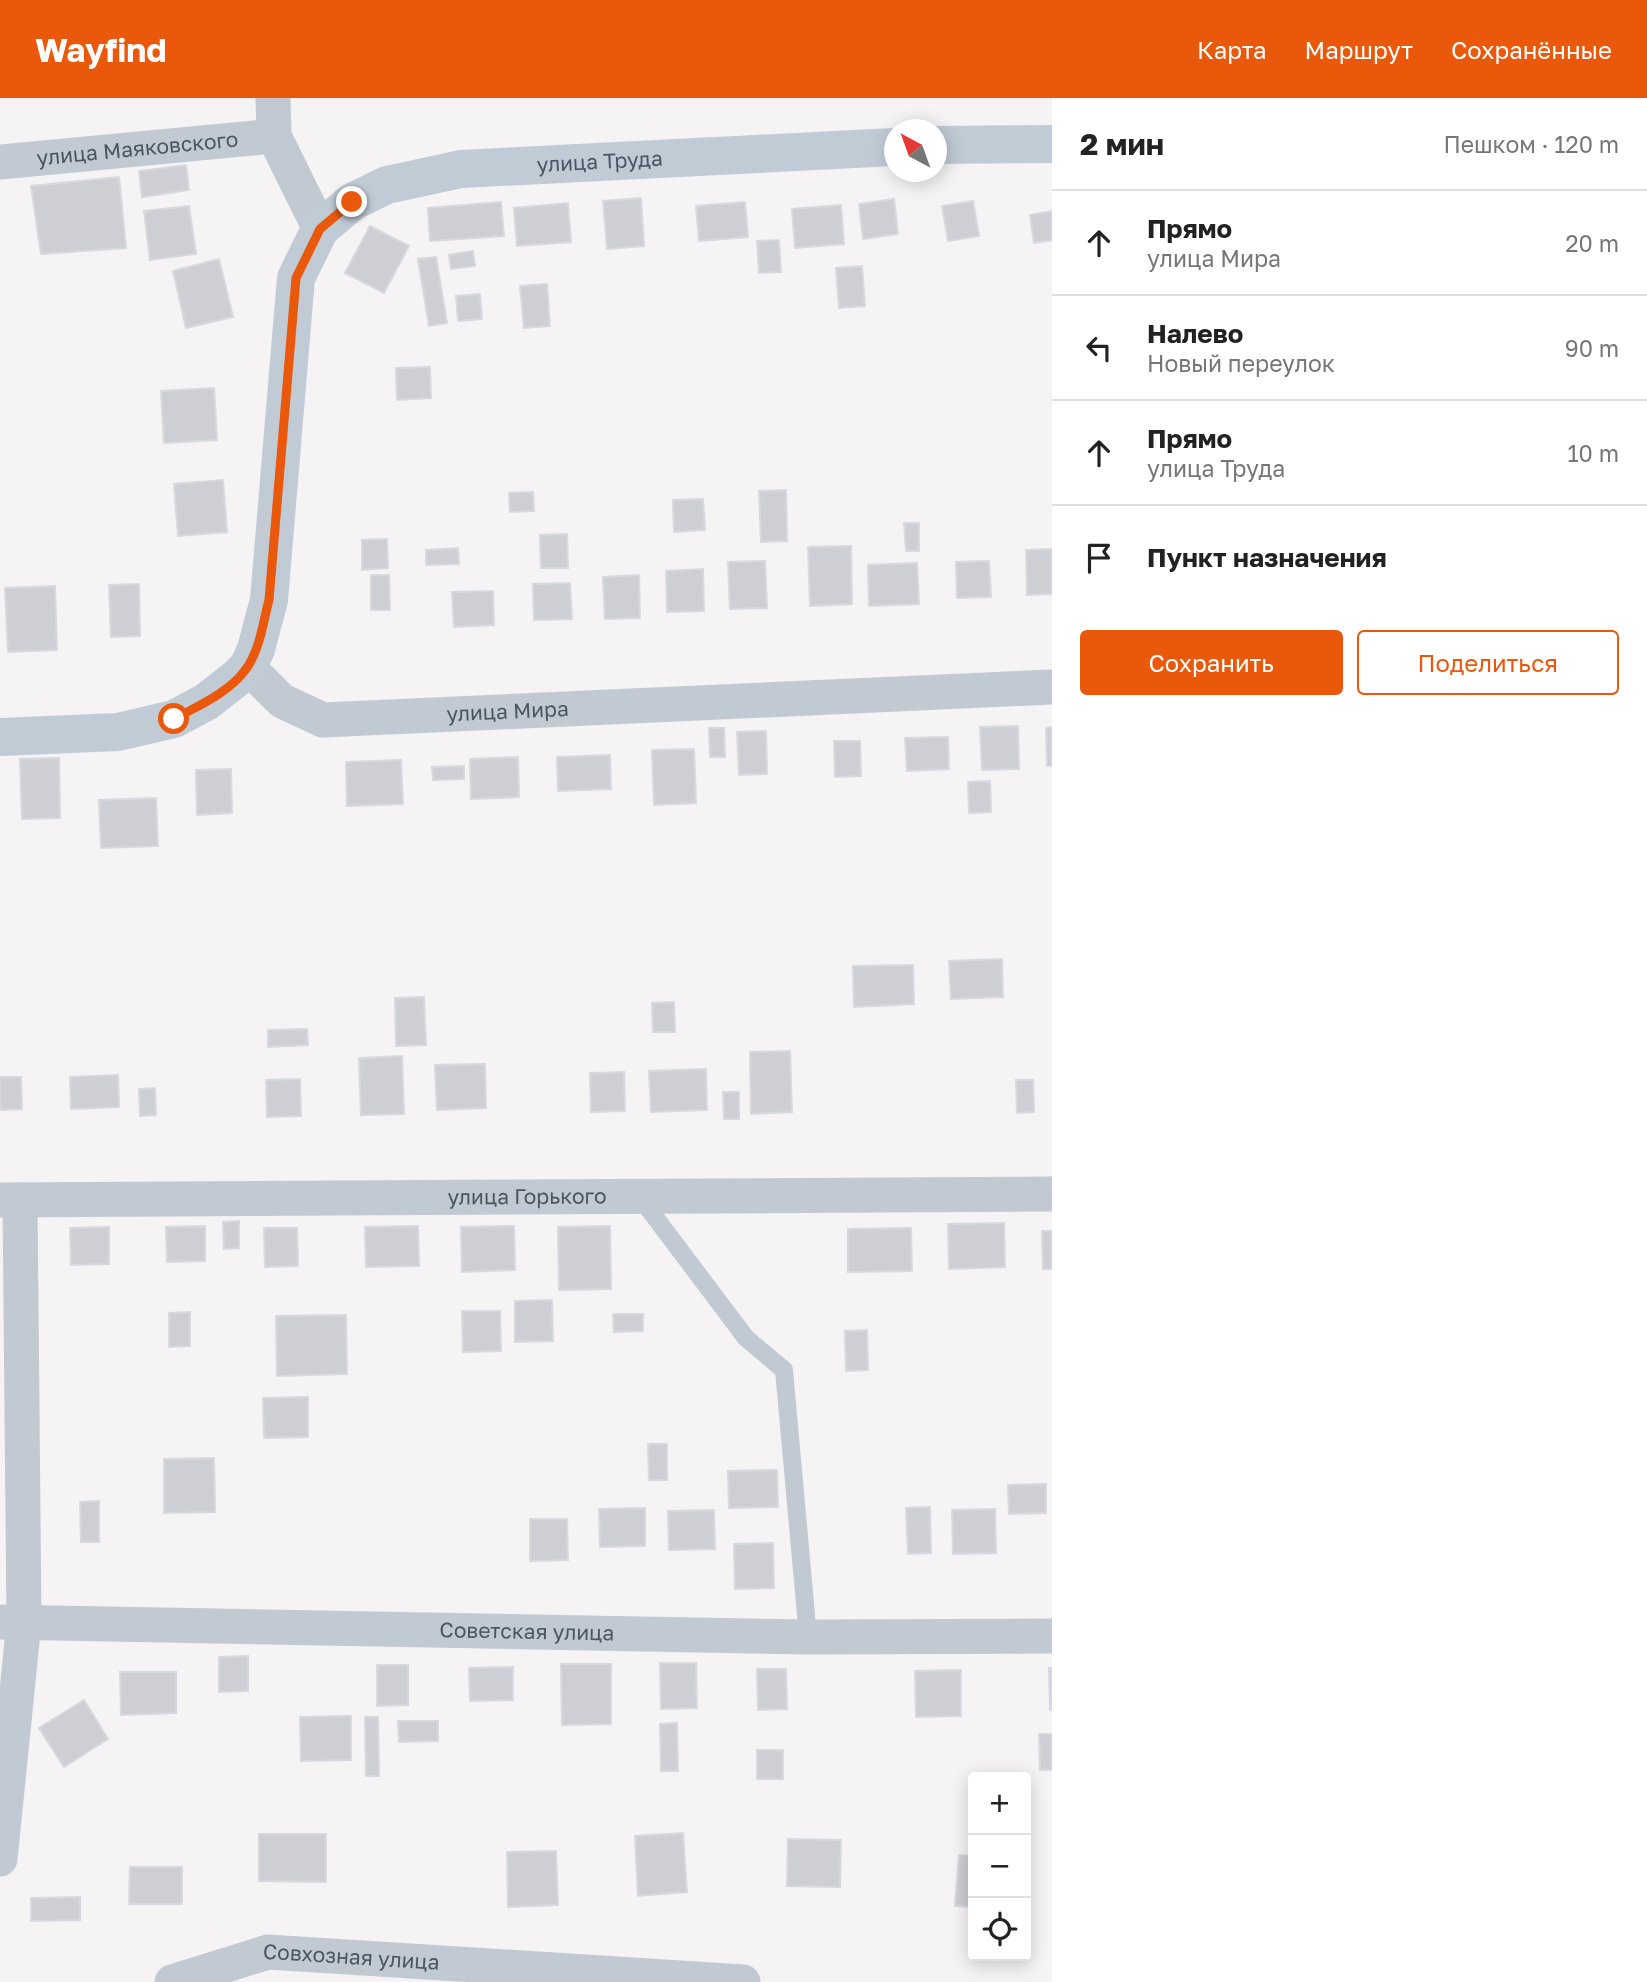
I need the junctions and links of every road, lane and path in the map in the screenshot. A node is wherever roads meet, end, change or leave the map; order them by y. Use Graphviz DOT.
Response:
graph roads {
  1 [pos="272,98"];
  2 [pos="274,136"];
  3 [pos="1052,144"];
  4 [pos="947,145"];
  5 [pos="884,148"];
  6 [pos="0,162"];
  7 [pos="320,229"];
  8 [pos="243,672"];
  9 [pos="1052,687"];
  10 [pos="0,737"];
  11 [pos="1052,1194"];
  12 [pos="639,1196"];
  13 [pos="10,1200"];
  14 [pos="12,1622"];
  15 [pos="1052,1636"];
  16 [pos="808,1637"];
  17 [pos="0,1859"];
  18 [pos="172,1982"];
  19 [pos="743,1982"];
  1 -- 2 [label="street"];
  2 -- 6 [label="street, улица Маяковского"];
  2 -- 7 [label="street"];
  3 -- 4 [label="street"];
  5 -- 7 [label="street, улица Труда"];
  7 -- 8 [label="street"];
  8 -- 9 [label="street, улица Мира"];
  8 -- 10 [label="street"];
  11 -- 12 [label="street, улица Горького"];
  12 -- 13 [label="street, улица Горького"];
  12 -- 16 [label="lane"];
  13 -- 14 [label="street"];
  14 -- 16 [label="street, Советская улица"];
  14 -- 17 [label="street"];
  15 -- 16 [label="street, Советская улица"];
  18 -- 19 [label="street, Совхозная улица"];
}
